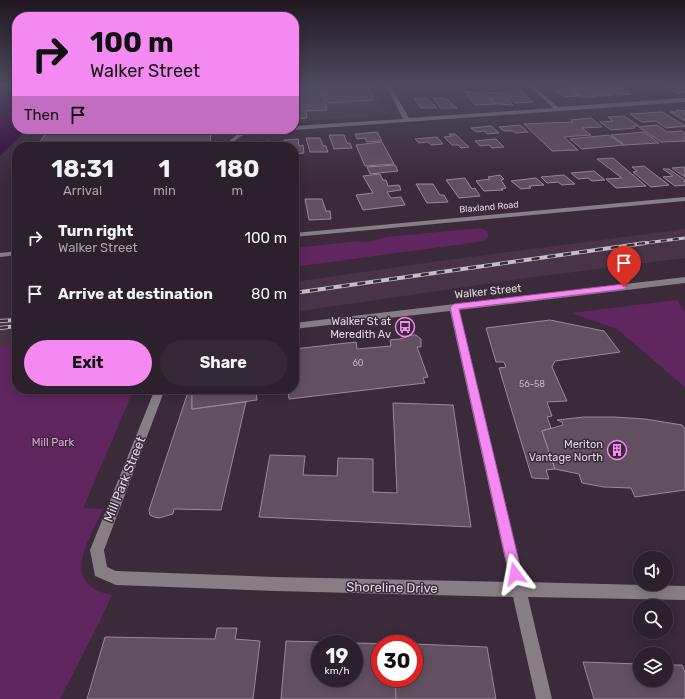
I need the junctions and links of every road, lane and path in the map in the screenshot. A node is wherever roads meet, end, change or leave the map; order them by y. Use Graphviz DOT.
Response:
graph roads {
  1 [pos="439,118"];
  2 [pos="407,120"];
  3 [pos="299,128"];
  4 [pos="685,199"];
  5 [pos="299,235"];
  6 [pos="12,254"];
  7 [pos="0,256"];
  8 [pos="685,280"];
  9 [pos="454,307"];
  10 [pos="299,325"];
  11 [pos="158,394"];
  12 [pos="100,571"];
  13 [pos="519,589"];
  14 [pos="685,594"];
  15 [pos="544,699"];
  1 -- 2 [label="street"];
  2 -- 3 [label="street"];
  4 -- 5 [label="street, Blaxland Road"];
  6 -- 7 [label="street"];
  8 -- 9 [label="street, Walker Street"];
  9 -- 10 [label="street, Walker Street"];
  9 -- 13 [label="street"];
  11 -- 12 [label="street, Mill Park Street"];
  12 -- 13 [label="street, Shoreline Drive"];
  13 -- 14 [label="street, Shoreline Drive"];
  13 -- 15 [label="street"];
}
